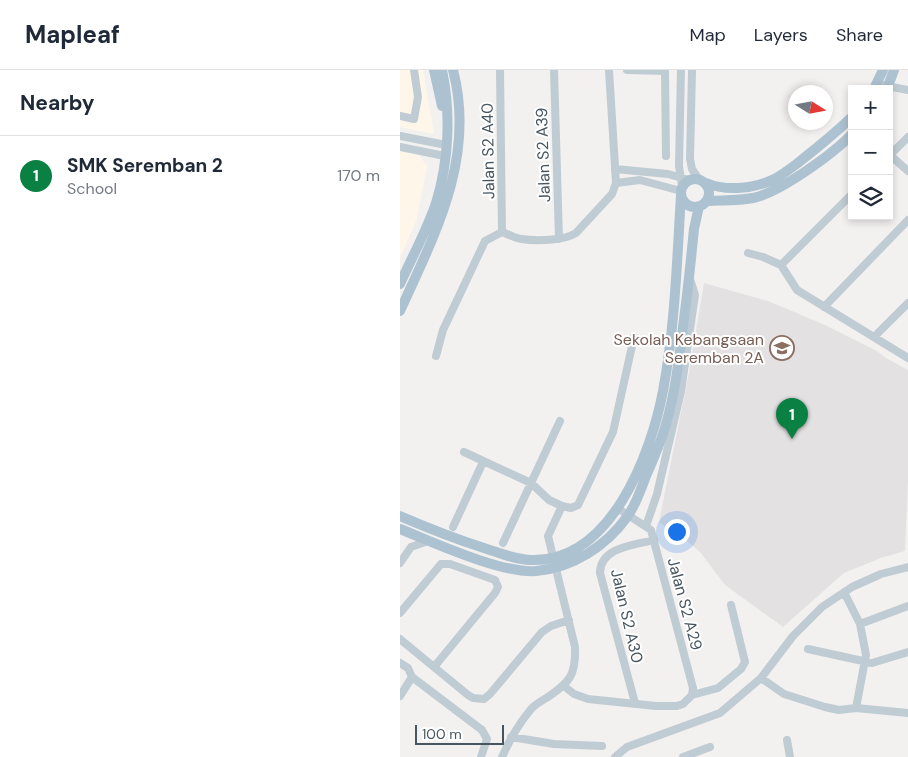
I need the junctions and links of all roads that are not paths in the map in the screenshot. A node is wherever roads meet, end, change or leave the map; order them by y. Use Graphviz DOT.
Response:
graph roads {
  1 [pos="414,70"];
  2 [pos="434,70"];
  3 [pos="442,70"];
  4 [pos="453,70"];
  5 [pos="500,70"];
  6 [pos="554,70"];
  7 [pos="610,70"];
  8 [pos="627,70"];
  9 [pos="665,70"];
  10 [pos="681,70"];
  11 [pos="692,70"];
  12 [pos="883,70"];
  13 [pos="894,70"];
  14 [pos="882,85"];
  15 [pos="883,85"];
  16 [pos="893,88"];
  17 [pos="908,90"];
  18 [pos="400,116"];
  19 [pos="848,120"];
  20 [pos="400,136"];
  21 [pos="908,136"];
  22 [pos="848,137"];
  23 [pos="446,146"];
  24 [pos="400,147"];
  25 [pos="893,152"];
  26 [pos="666,156"];
  27 [pos="893,158"];
  28 [pos="679,166"];
  29 [pos="615,169"];
  30 [pos="908,171"];
  31 [pos="668,174"];
  32 [pos="616,183"];
  33 [pos="688,184"];
  34 [pos="848,198"];
  35 [pos="703,204"];
  36 [pos="908,220"];
  37 [pos="502,232"];
  38 [pos="559,239"];
  39 [pos="748,253"];
  40 [pos="781,265"];
  41 [pos="400,284"];
  42 [pos="908,303"];
  43 [pos="824,307"];
  44 [pos="400,311"];
  45 [pos="634,337"];
  46 [pos="874,337"];
  47 [pos="436,356"];
  48 [pos="908,358"];
  49 [pos="680,374"];
  50 [pos="560,421"];
  51 [pos="464,452"];
  52 [pos="483,462"];
  53 [pos="531,483"];
  54 [pos="562,506"];
  55 [pos="617,508"];
  56 [pos="400,516"];
  57 [pos="628,516"];
  58 [pos="646,526"];
  59 [pos="453,527"];
  60 [pos="400,528"];
  61 [pos="410,533"];
  62 [pos="654,540"];
  63 [pos="428,541"];
  64 [pos="503,543"];
  65 [pos="412,547"];
  66 [pos="554,557"];
  67 [pos="400,563"];
  68 [pos="908,567"];
  69 [pos="557,568"];
  70 [pos="844,592"];
  71 [pos="731,605"];
  72 [pos="908,606"];
  73 [pos="400,613"];
  74 [pos="569,620"];
  75 [pos="860,624"];
  76 [pos="400,639"];
  77 [pos="808,648"];
  78 [pos="908,652"];
  79 [pos="866,662"];
  80 [pos="400,663"];
  81 [pos="434,667"];
  82 [pos="412,677"];
  83 [pos="761,678"];
  84 [pos="564,686"];
  85 [pos="692,695"];
  86 [pos="400,696"];
  87 [pos="635,703"];
  88 [pos="856,708"];
  89 [pos="908,713"];
  90 [pos="511,737"];
  91 [pos="787,740"];
  92 [pos="602,746"];
  93 [pos="710,747"];
  94 [pos="481,757"];
  95 [pos="502,757"];
  96 [pos="616,757"];
  97 [pos="683,757"];
  98 [pos="790,757"];
  1 -- 18 [label="street"];
  2 -- 23 [label="main road"];
  3 -- 23 [label="main road"];
  4 -- 44 [label="main road"];
  5 -- 37 [label="street, Jalan S2 A40"];
  6 -- 38 [label="street, Jalan S2 A39"];
  7 -- 29 [label="street"];
  8 -- 9 [label="street"];
  9 -- 26 [label="street"];
  10 -- 28 [label="street"];
  11 -- 33 [label="street"];
  12 -- 14 [label="main road"];
  13 -- 15 [label="main road"];
  16 -- 17 [label="street"];
  19 -- 33 [label="main road"];
  20 -- 23 [label="street"];
  21 -- 25 [label="street"];
  22 -- 35 [label="main road"];
  23 -- 24 [label="street"];
  23 -- 41 [label="main road"];
  27 -- 30 [label="street"];
  28 -- 31 [label="street"];
  28 -- 33 [label="street"];
  29 -- 31 [label="street"];
  29 -- 32 [label="street"];
  31 -- 33 [label="street"];
  32 -- 33 [label="street"];
  32 -- 38 [label="street"];
  33 -- 35 [label="main road"];
  33 -- 35 [label="main road"];
  33 -- 55 [label="main road"];
  34 -- 40 [label="street"];
  35 -- 49 [label="main road"];
  36 -- 43 [label="street"];
  37 -- 38 [label="street"];
  37 -- 47 [label="street"];
  39 -- 40 [label="street"];
  40 -- 43 [label="street"];
  42 -- 46 [label="street"];
  43 -- 46 [label="street"];
  45 -- 54 [label="street"];
  46 -- 48 [label="street"];
  49 -- 57 [label="main road"];
  49 -- 58 [label="street"];
  50 -- 53 [label="street"];
  51 -- 52 [label="street"];
  52 -- 53 [label="street"];
  52 -- 59 [label="street"];
  53 -- 54 [label="street"];
  53 -- 64 [label="street"];
  54 -- 66 [label="street"];
  55 -- 57 [label="street"];
  55 -- 66 [label="main road"];
  56 -- 66 [label="main road"];
  57 -- 58 [label="street"];
  57 -- 69 [label="main road"];
  58 -- 62 [label="street, Jalan S2 A29"];
  60 -- 61 [label="main road"];
  61 -- 63 [label="main road"];
  61 -- 65 [label="street"];
  62 -- 85 [label="street, Jalan S2 A29"];
  62 -- 87 [label="street, Jalan S2 A30"];
  63 -- 65 [label="street"];
  63 -- 69 [label="main road"];
  65 -- 67 [label="street"];
  66 -- 69 [label="street"];
  68 -- 70 [label="street"];
  69 -- 74 [label="street"];
  70 -- 75 [label="street"];
  70 -- 83 [label="street"];
  71 -- 85 [label="street"];
  72 -- 75 [label="street"];
  73 -- 81 [label="street"];
  74 -- 81 [label="street"];
  74 -- 84 [label="street"];
  75 -- 79 [label="street"];
  76 -- 81 [label="street"];
  77 -- 79 [label="street"];
  78 -- 79 [label="street"];
  79 -- 88 [label="street"];
  80 -- 82 [label="street"];
  82 -- 86 [label="street"];
  82 -- 94 [label="street"];
  83 -- 88 [label="street"];
  83 -- 96 [label="street"];
  84 -- 87 [label="street"];
  84 -- 90 [label="street"];
  85 -- 87 [label="street"];
  88 -- 89 [label="street"];
  90 -- 92 [label="street"];
  90 -- 95 [label="street"];
  91 -- 98 [label="street"];
  93 -- 97 [label="street"];
}
